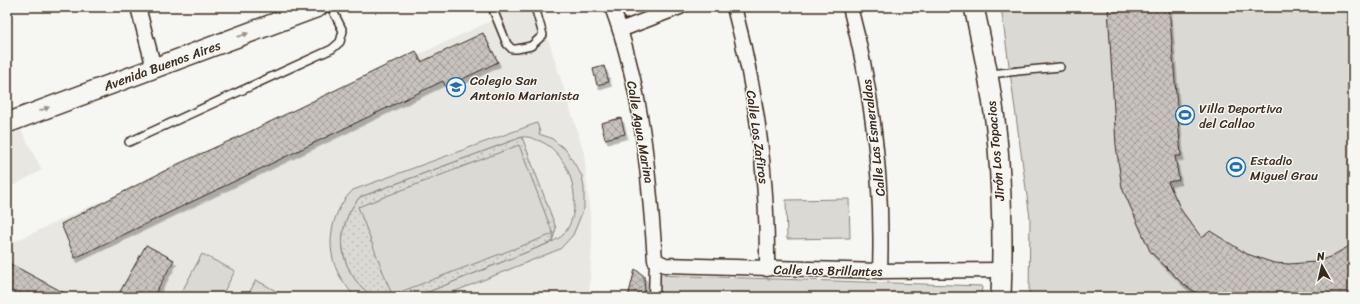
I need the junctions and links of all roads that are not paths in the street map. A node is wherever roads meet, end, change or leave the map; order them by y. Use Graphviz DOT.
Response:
graph roads {
  1 [pos="138,7"];
  2 [pos="318,7"];
  3 [pos="331,7"];
  4 [pos="492,7"];
  5 [pos="535,7"];
  6 [pos="612,7"];
  7 [pos="680,7"];
  8 [pos="734,7"];
  9 [pos="850,7"];
  10 [pos="974,7"];
  11 [pos="620,30"];
  12 [pos="1060,67"];
  13 [pos="154,68"];
  14 [pos="988,74"];
  15 [pos="7,123"];
  16 [pos="129,142"];
  17 [pos="655,260"];
  18 [pos="767,269"];
  19 [pos="1002,270"];
  20 [pos="880,271"];
  21 [pos="654,297"];
  22 [pos="1001,297"];
  1 -- 13 [label="street"];
  13 -- 2 [label="main road, Avenida Buenos Aires, one-way"];
  3 -- 16 [label="lane"];
  4 -- 5 [label="lane"];
  6 -- 11 [label="street, Calle Agua Marina"];
  7 -- 11 [label="street"];
  8 -- 18 [label="street, Calle Los Zafiros"];
  9 -- 20 [label="street, Calle Las Esmeraldas"];
  10 -- 14 [label="main road, Jirón Los Topacios"];
  11 -- 17 [label="street, Calle Agua Marina"];
  12 -- 14 [label="lane"];
  15 -- 13 [label="main road, Avenida Buenos Aires, one-way"];
  14 -- 19 [label="main road, Jirón Los Topacios"];
  17 -- 18 [label="street, Calle Los Brillantes"];
  17 -- 21 [label="street"];
  18 -- 20 [label="street, Calle Los Brillantes"];
  19 -- 20 [label="street, Calle Los Brillantes"];
  19 -- 22 [label="main road, Jirón Los Topacios"];
}
